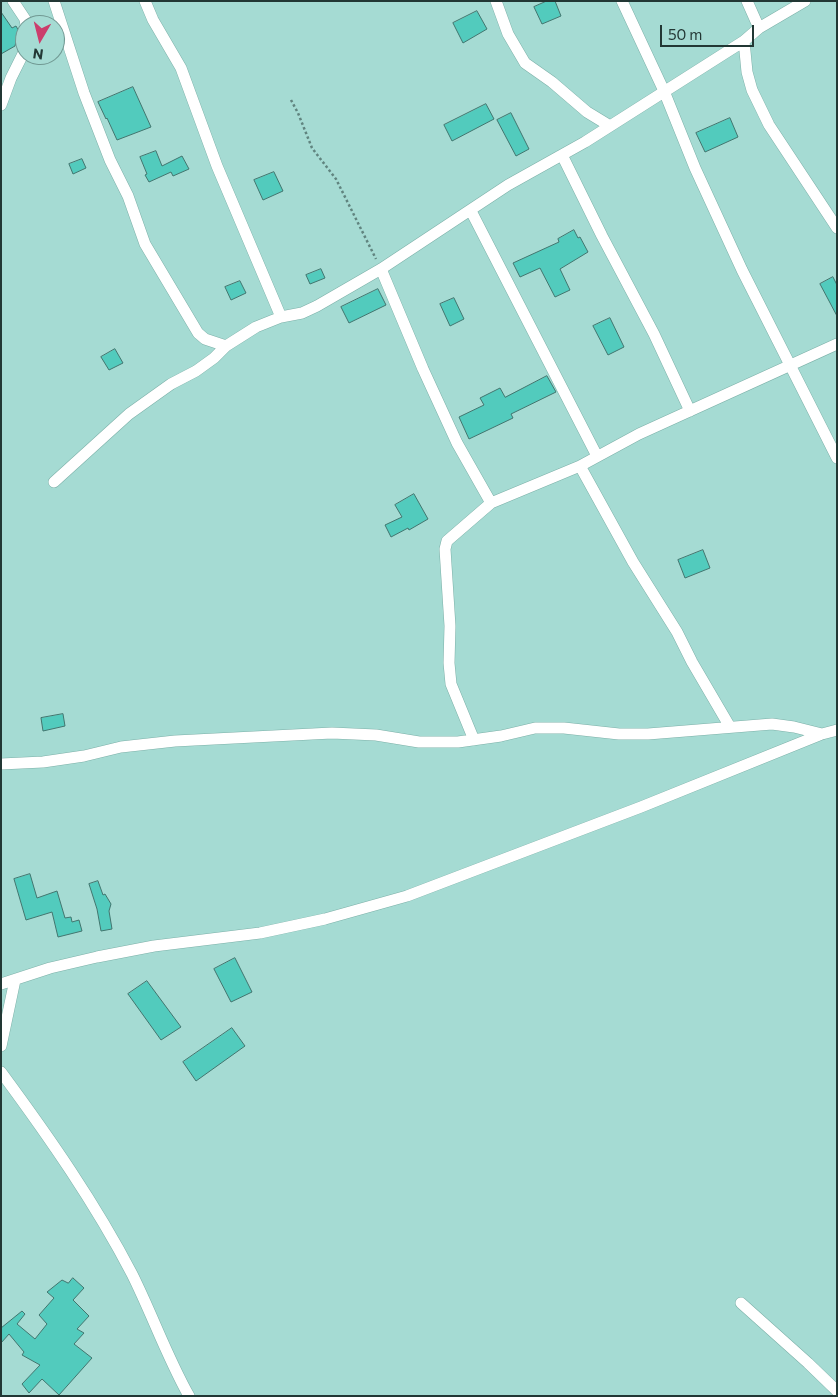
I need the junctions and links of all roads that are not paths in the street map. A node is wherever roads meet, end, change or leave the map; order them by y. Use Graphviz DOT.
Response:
graph roads {
  1 [pos="13,1"];
  2 [pos="54,1"];
  3 [pos="145,1"];
  4 [pos="496,1"];
  5 [pos="622,1"];
  6 [pos="747,1"];
  7 [pos="804,1"];
  8 [pos="22,15"];
  9 [pos="759,28"];
  10 [pos="744,41"];
  11 [pos="18,65"];
  12 [pos="664,91"];
  13 [pos="1,105"];
  14 [pos="610,126"];
  15 [pos="562,155"];
  16 [pos="471,210"];
  17 [pos="837,228"];
  18 [pos="381,269"];
  19 [pos="281,317"];
  20 [pos="837,344"];
  21 [pos="226,346"];
  22 [pos="790,366"];
  23 [pos="690,411"];
  24 [pos="597,456"];
  25 [pos="837,458"];
  26 [pos="580,466"];
  27 [pos="54,482"];
  28 [pos="491,503"];
  29 [pos="730,727"];
  30 [pos="837,730"];
  31 [pos="822,734"];
  32 [pos="474,740"];
  33 [pos="1,764"];
  34 [pos="15,980"];
  35 [pos="1,984"];
  36 [pos="1,1046"];
  37 [pos="1,1072"];
  38 [pos="741,1303"];
  39 [pos="837,1391"];
  40 [pos="189,1396"];
  1 -- 8 [label="street"];
  2 -- 21 [label="street"];
  3 -- 19 [label="street"];
  4 -- 14 [label="street"];
  5 -- 12 [label="street"];
  6 -- 9 [label="street"];
  7 -- 9 [label="street"];
  9 -- 10 [label="street"];
  10 -- 12 [label="street"];
  10 -- 17 [label="street"];
  11 -- 13 [label="street"];
  12 -- 14 [label="street"];
  12 -- 22 [label="street"];
  14 -- 15 [label="street"];
  15 -- 16 [label="street"];
  15 -- 23 [label="street"];
  16 -- 18 [label="street"];
  16 -- 24 [label="street"];
  18 -- 19 [label="street"];
  18 -- 28 [label="street"];
  19 -- 21 [label="street"];
  20 -- 22 [label="street"];
  21 -- 27 [label="street"];
  22 -- 23 [label="street"];
  22 -- 25 [label="street"];
  23 -- 24 [label="street"];
  24 -- 26 [label="street"];
  26 -- 28 [label="street"];
  26 -- 29 [label="street"];
  28 -- 32 [label="street"];
  29 -- 31 [label="street"];
  29 -- 32 [label="street"];
  30 -- 31 [label="street"];
  31 -- 34 [label="street"];
  32 -- 33 [label="street"];
  34 -- 35 [label="street"];
  34 -- 36 [label="street"];
  37 -- 40 [label="street"];
  38 -- 39 [label="street"];
}
